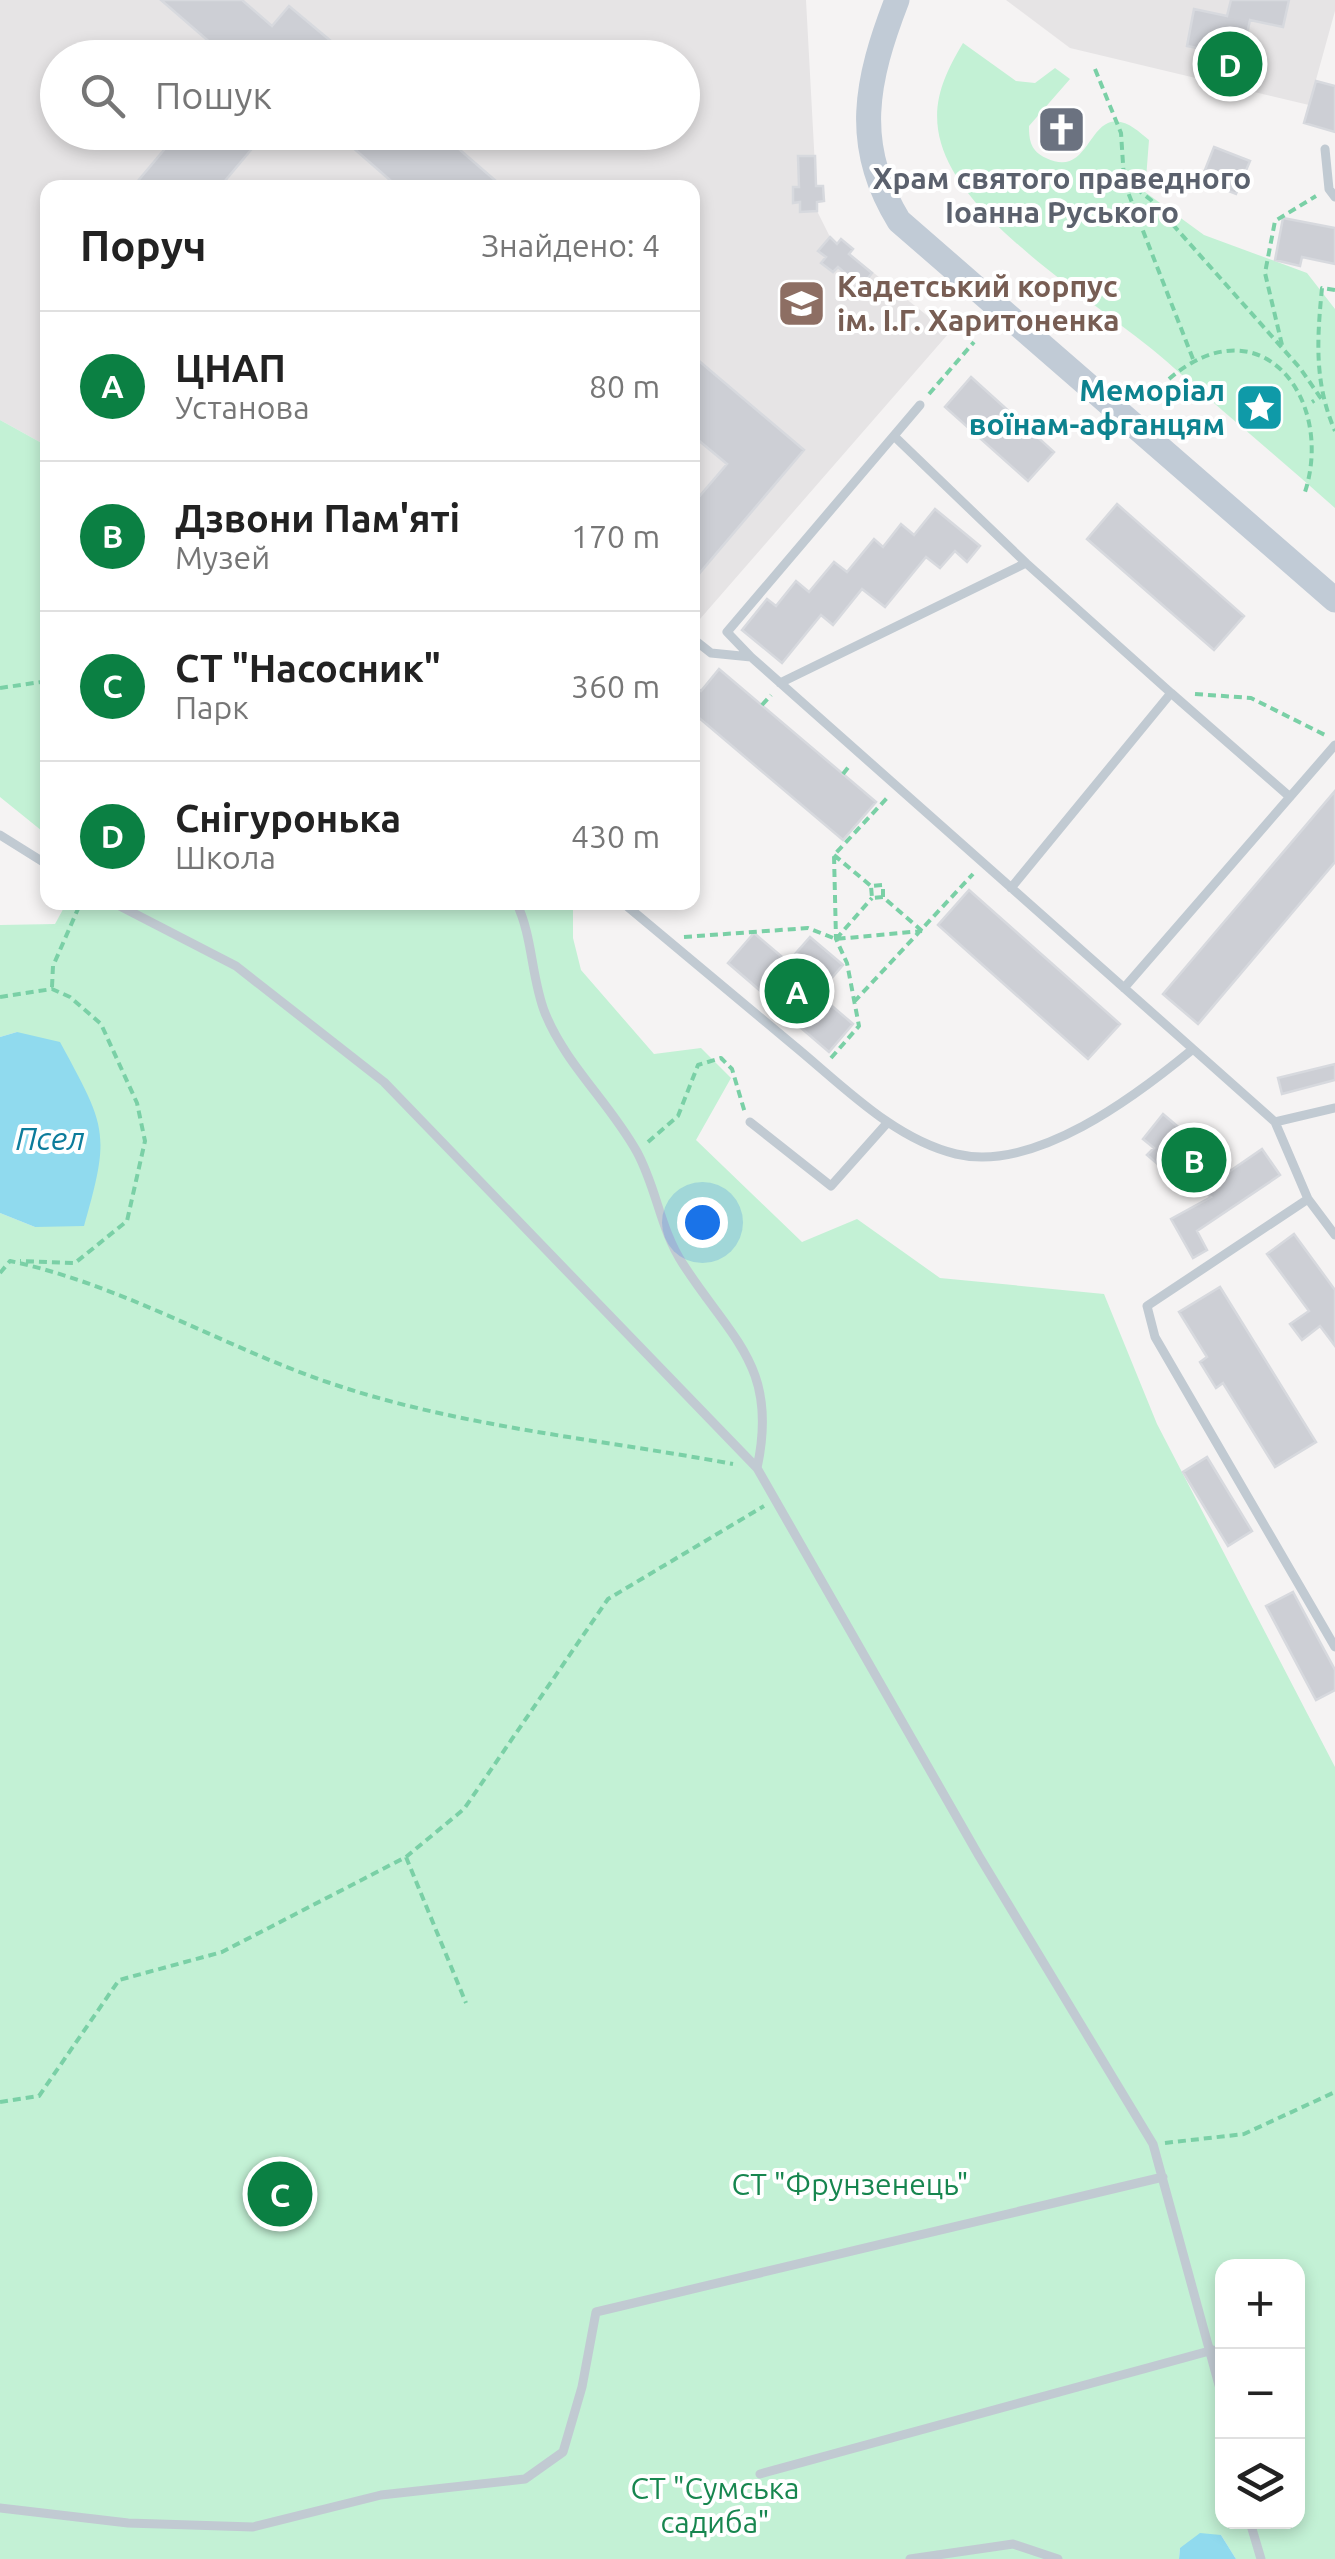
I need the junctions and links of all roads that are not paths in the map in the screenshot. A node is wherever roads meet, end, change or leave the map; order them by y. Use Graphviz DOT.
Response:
graph roads {
  1 [pos="897,0"];
  2 [pos="1324,149"];
  3 [pos="1332,193"];
  4 [pos="920,405"];
  5 [pos="894,436"];
  6 [pos="1026,563"];
  7 [pos="1335,600"];
  8 [pos="700,644"];
  9 [pos="750,658"];
  10 [pos="780,683"];
  11 [pos="1171,693"];
  12 [pos="1335,742"];
  13 [pos="1290,797"];
  14 [pos="0,835"];
  15 [pos="40,860"];
  16 [pos="1011,888"];
  17 [pos="128,910"];
  18 [pos="518,910"];
  19 [pos="632,910"];
  20 [pos="1124,988"];
  21 [pos="1193,1049"];
  22 [pos="1335,1108"];
  23 [pos="750,1122"];
  24 [pos="888,1122"];
  25 [pos="1275,1122"];
  26 [pos="1308,1199"];
  27 [pos="1335,1235"];
  28 [pos="757,1468"];
  29 [pos="1335,1648"];
  30 [pos="1164,2178"];
  31 [pos="1213,2350"];
  32 [pos="1215,2360"];
  33 [pos="760,2474"];
  34 [pos="0,2508"];
  35 [pos="1252,2529"];
  36 [pos="910,2559"];
  37 [pos="1058,2559"];
  38 [pos="1262,2559"];
  1 -- 7 [label="main road"];
  2 -- 3 [label="lane"];
  4 -- 5 [label="lane"];
  5 -- 6 [label="lane"];
  5 -- 9 [label="lane"];
  6 -- 10 [label="lane"];
  6 -- 11 [label="lane"];
  8 -- 9 [label="lane"];
  9 -- 10 [label="lane"];
  10 -- 16 [label="lane"];
  11 -- 13 [label="lane"];
  11 -- 16 [label="lane"];
  12 -- 13 [label="lane"];
  13 -- 20 [label="lane"];
  14 -- 15 [label="lane"];
  16 -- 20 [label="lane"];
  17 -- 28 [label="lane"];
  18 -- 28 [label="lane"];
  19 -- 24 [label="lane"];
  20 -- 21 [label="lane"];
  21 -- 24 [label="lane"];
  21 -- 25 [label="lane"];
  22 -- 25 [label="lane"];
  23 -- 24 [label="lane"];
  25 -- 26 [label="lane"];
  26 -- 27 [label="lane"];
  26 -- 29 [label="lane"];
  28 -- 30 [label="lane"];
  30 -- 31 [label="lane"];
  30 -- 34 [label="lane"];
  31 -- 32 [label="lane"];
  31 -- 33 [label="lane"];
  35 -- 38 [label="lane"];
  36 -- 37 [label="lane"];
}
